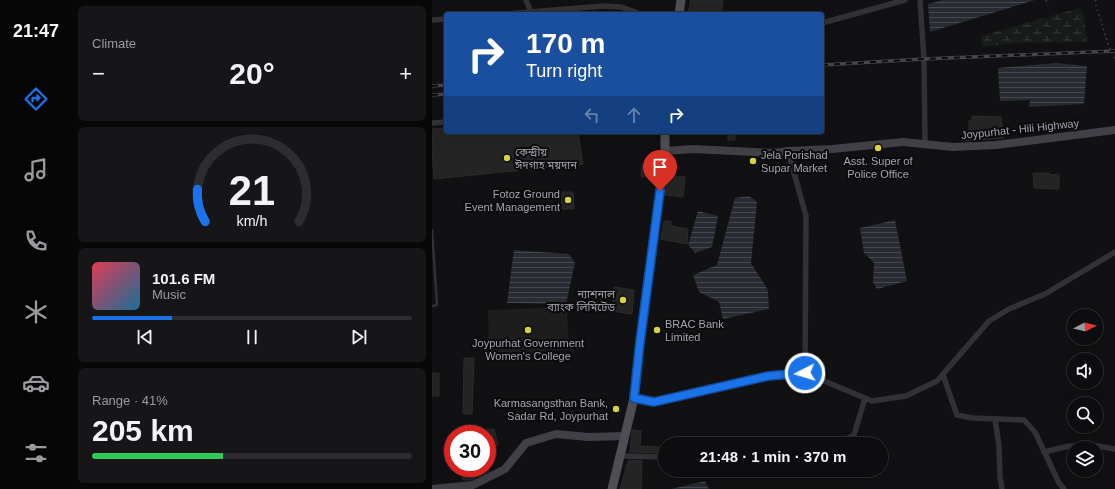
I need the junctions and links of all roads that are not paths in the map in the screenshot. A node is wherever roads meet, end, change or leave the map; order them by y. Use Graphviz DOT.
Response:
graph roads {
  1 [pos="526,0"];
  2 [pos="681,0"];
  3 [pos="905,0"];
  4 [pos="920,0"];
  5 [pos="531,12"];
  6 [pos="635,12"];
  7 [pos="679,12"];
  8 [pos="444,19"];
  9 [pos="432,20"];
  10 [pos="824,22"];
  11 [pos="444,122"];
  12 [pos="432,123"];
  13 [pos="1115,130"];
  14 [pos="665,134"];
  15 [pos="925,143"];
  16 [pos="664,151"];
  17 [pos="788,151"];
  18 [pos="432,230"];
  19 [pos="1115,252"];
  20 [pos="432,306"];
  21 [pos="805,373"];
  22 [pos="943,375"];
  23 [pos="634,398"];
  24 [pos="865,398"];
  25 [pos="994,419"];
  26 [pos="625,436"];
  27 [pos="850,437"];
  28 [pos="1115,449"];
  29 [pos="1044,452"];
  30 [pos="620,456"];
  31 [pos="658,457"];
  32 [pos="432,488"];
  33 [pos="612,489"];
  34 [pos="1002,489"];
  35 [pos="1064,489"];
  1 -- 5 [label="street"];
  2 -- 7 [label="main road"];
  3 -- 10 [label="street"];
  4 -- 15 [label="street"];
  5 -- 6 [label="street"];
  8 -- 9 [label="street"];
  11 -- 12 [label="street"];
  13 -- 15 [label="main road, Joypurhat - Hili Highway"];
  14 -- 16 [label="main road"];
  15 -- 17 [label="main road, Joypurhat - Hili Highway"];
  16 -- 17 [label="main road, Joypurhat - Hili Highway"];
  16 -- 23 [label="main road"];
  17 -- 21 [label="street"];
  18 -- 20 [label="lane"];
  19 -- 22 [label="street"];
  21 -- 23 [label="street"];
  21 -- 24 [label="street"];
  22 -- 24 [label="street"];
  22 -- 25 [label="street"];
  23 -- 26 [label="main road"];
  24 -- 27 [label="street"];
  25 -- 29 [label="street"];
  25 -- 34 [label="street"];
  26 -- 30 [label="main road"];
  26 -- 32 [label="main road"];
  28 -- 29 [label="street"];
  29 -- 35 [label="street"];
  30 -- 31 [label="street"];
  30 -- 33 [label="main road"];
}
